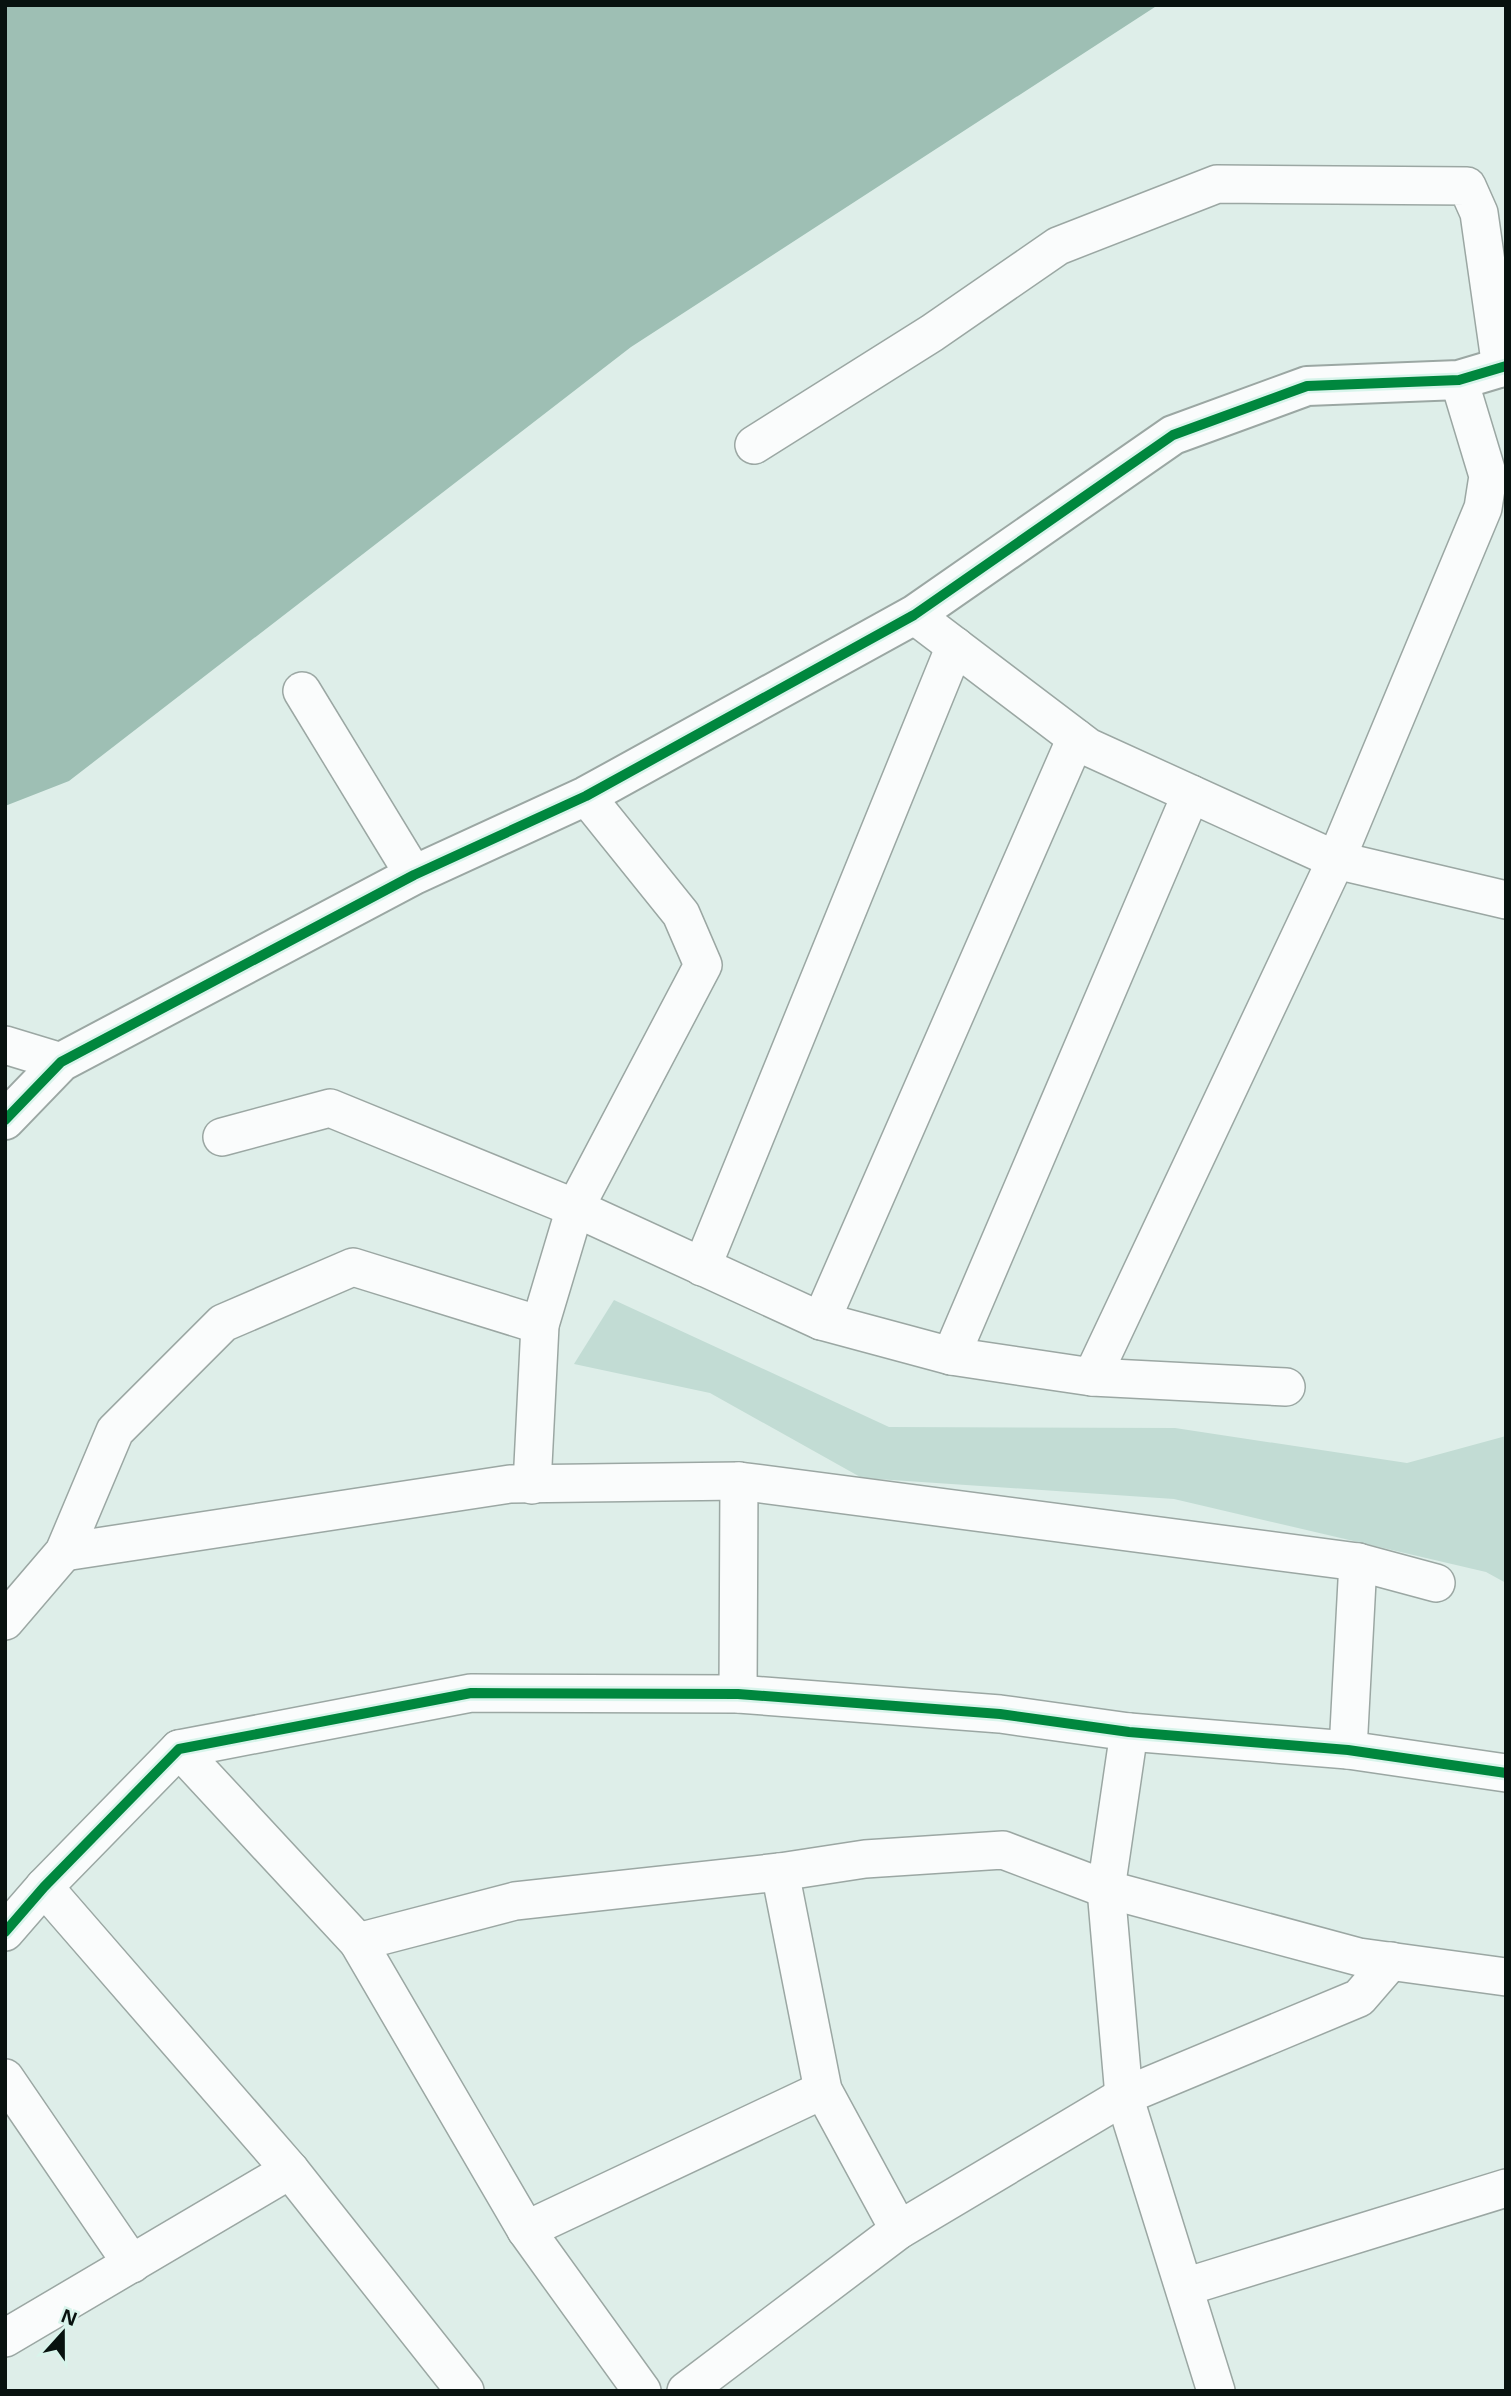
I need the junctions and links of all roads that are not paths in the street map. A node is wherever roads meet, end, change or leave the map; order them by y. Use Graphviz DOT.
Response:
graph roads {
  1 [pos="1504,367"];
  2 [pos="1460,380"];
  3 [pos="754,444"];
  4 [pos="914,615"];
  5 [pos="955,646"];
  6 [pos="302,691"];
  7 [pos="1076,738"];
  8 [pos="1191,794"];
  9 [pos="586,796"];
  10 [pos="1336,860"];
  11 [pos="414,875"];
  12 [pos="1506,900"];
  13 [pos="5,1045"];
  14 [pos="61,1062"];
  15 [pos="5,1120"];
  16 [pos="222,1137"];
  17 [pos="575,1208"];
  18 [pos="702,1267"];
  19 [pos="821,1321"];
  20 [pos="540,1325"];
  21 [pos="951,1356"];
  22 [pos="1093,1377"];
  23 [pos="1286,1387"];
  24 [pos="739,1481"];
  25 [pos="532,1485"];
  26 [pos="64,1552"];
  27 [pos="1358,1562"];
  28 [pos="1436,1583"];
  29 [pos="5,1621"];
  30 [pos="738,1693"];
  31 [pos="1129,1732"];
  32 [pos="179,1749"];
  33 [pos="1348,1750"];
  34 [pos="1506,1773"];
  35 [pos="780,1872"];
  36 [pos="44,1887"];
  37 [pos="1106,1889"];
  38 [pos="5,1932"];
  39 [pos="358,1942"];
  40 [pos="1391,1961"];
  41 [pos="1506,1977"];
  42 [pos="5,2078"];
  43 [pos="823,2091"];
  44 [pos="1124,2096"];
  45 [pos="290,2170"];
  46 [pos="1506,2189"];
  47 [pos="526,2230"];
  48 [pos="899,2230"];
  49 [pos="132,2264"];
  50 [pos="1185,2287"];
  51 [pos="5,2338"];
  52 [pos="465,2391"];
  53 [pos="642,2391"];
  54 [pos="686,2391"];
  55 [pos="1216,2391"];
  1 -- 2 [label="street"];
  1 -- 3 [label="street"];
  2 -- 4 [label="street"];
  2 -- 10 [label="street"];
  4 -- 5 [label="street"];
  4 -- 9 [label="street"];
  5 -- 7 [label="street"];
  5 -- 18 [label="street"];
  6 -- 11 [label="street"];
  7 -- 8 [label="street"];
  7 -- 19 [label="street"];
  8 -- 10 [label="street"];
  8 -- 21 [label="street"];
  9 -- 11 [label="street"];
  9 -- 17 [label="street"];
  10 -- 12 [label="street"];
  10 -- 22 [label="street"];
  11 -- 14 [label="street"];
  13 -- 14 [label="street"];
  14 -- 15 [label="street"];
  16 -- 17 [label="street"];
  17 -- 18 [label="street"];
  17 -- 20 [label="street"];
  18 -- 19 [label="street"];
  19 -- 21 [label="street"];
  20 -- 25 [label="street"];
  20 -- 26 [label="street"];
  21 -- 22 [label="street"];
  22 -- 23 [label="street"];
  24 -- 25 [label="street"];
  24 -- 27 [label="street"];
  24 -- 30 [label="street"];
  25 -- 26 [label="street"];
  26 -- 29 [label="street"];
  27 -- 28 [label="street"];
  27 -- 33 [label="street"];
  30 -- 31 [label="street"];
  30 -- 32 [label="street"];
  31 -- 33 [label="street"];
  31 -- 37 [label="street"];
  32 -- 36 [label="street"];
  32 -- 39 [label="street"];
  33 -- 34 [label="street"];
  35 -- 37 [label="street"];
  35 -- 39 [label="street"];
  35 -- 43 [label="street"];
  36 -- 38 [label="street"];
  36 -- 45 [label="street"];
  37 -- 40 [label="street"];
  37 -- 44 [label="street"];
  39 -- 47 [label="street"];
  40 -- 41 [label="street"];
  40 -- 44 [label="street"];
  42 -- 49 [label="street"];
  43 -- 47 [label="street"];
  43 -- 48 [label="street"];
  44 -- 48 [label="street"];
  44 -- 50 [label="street"];
  45 -- 49 [label="street"];
  45 -- 52 [label="street"];
  46 -- 50 [label="street"];
  47 -- 53 [label="street"];
  48 -- 54 [label="street"];
  49 -- 51 [label="street"];
  50 -- 55 [label="street"];
}
